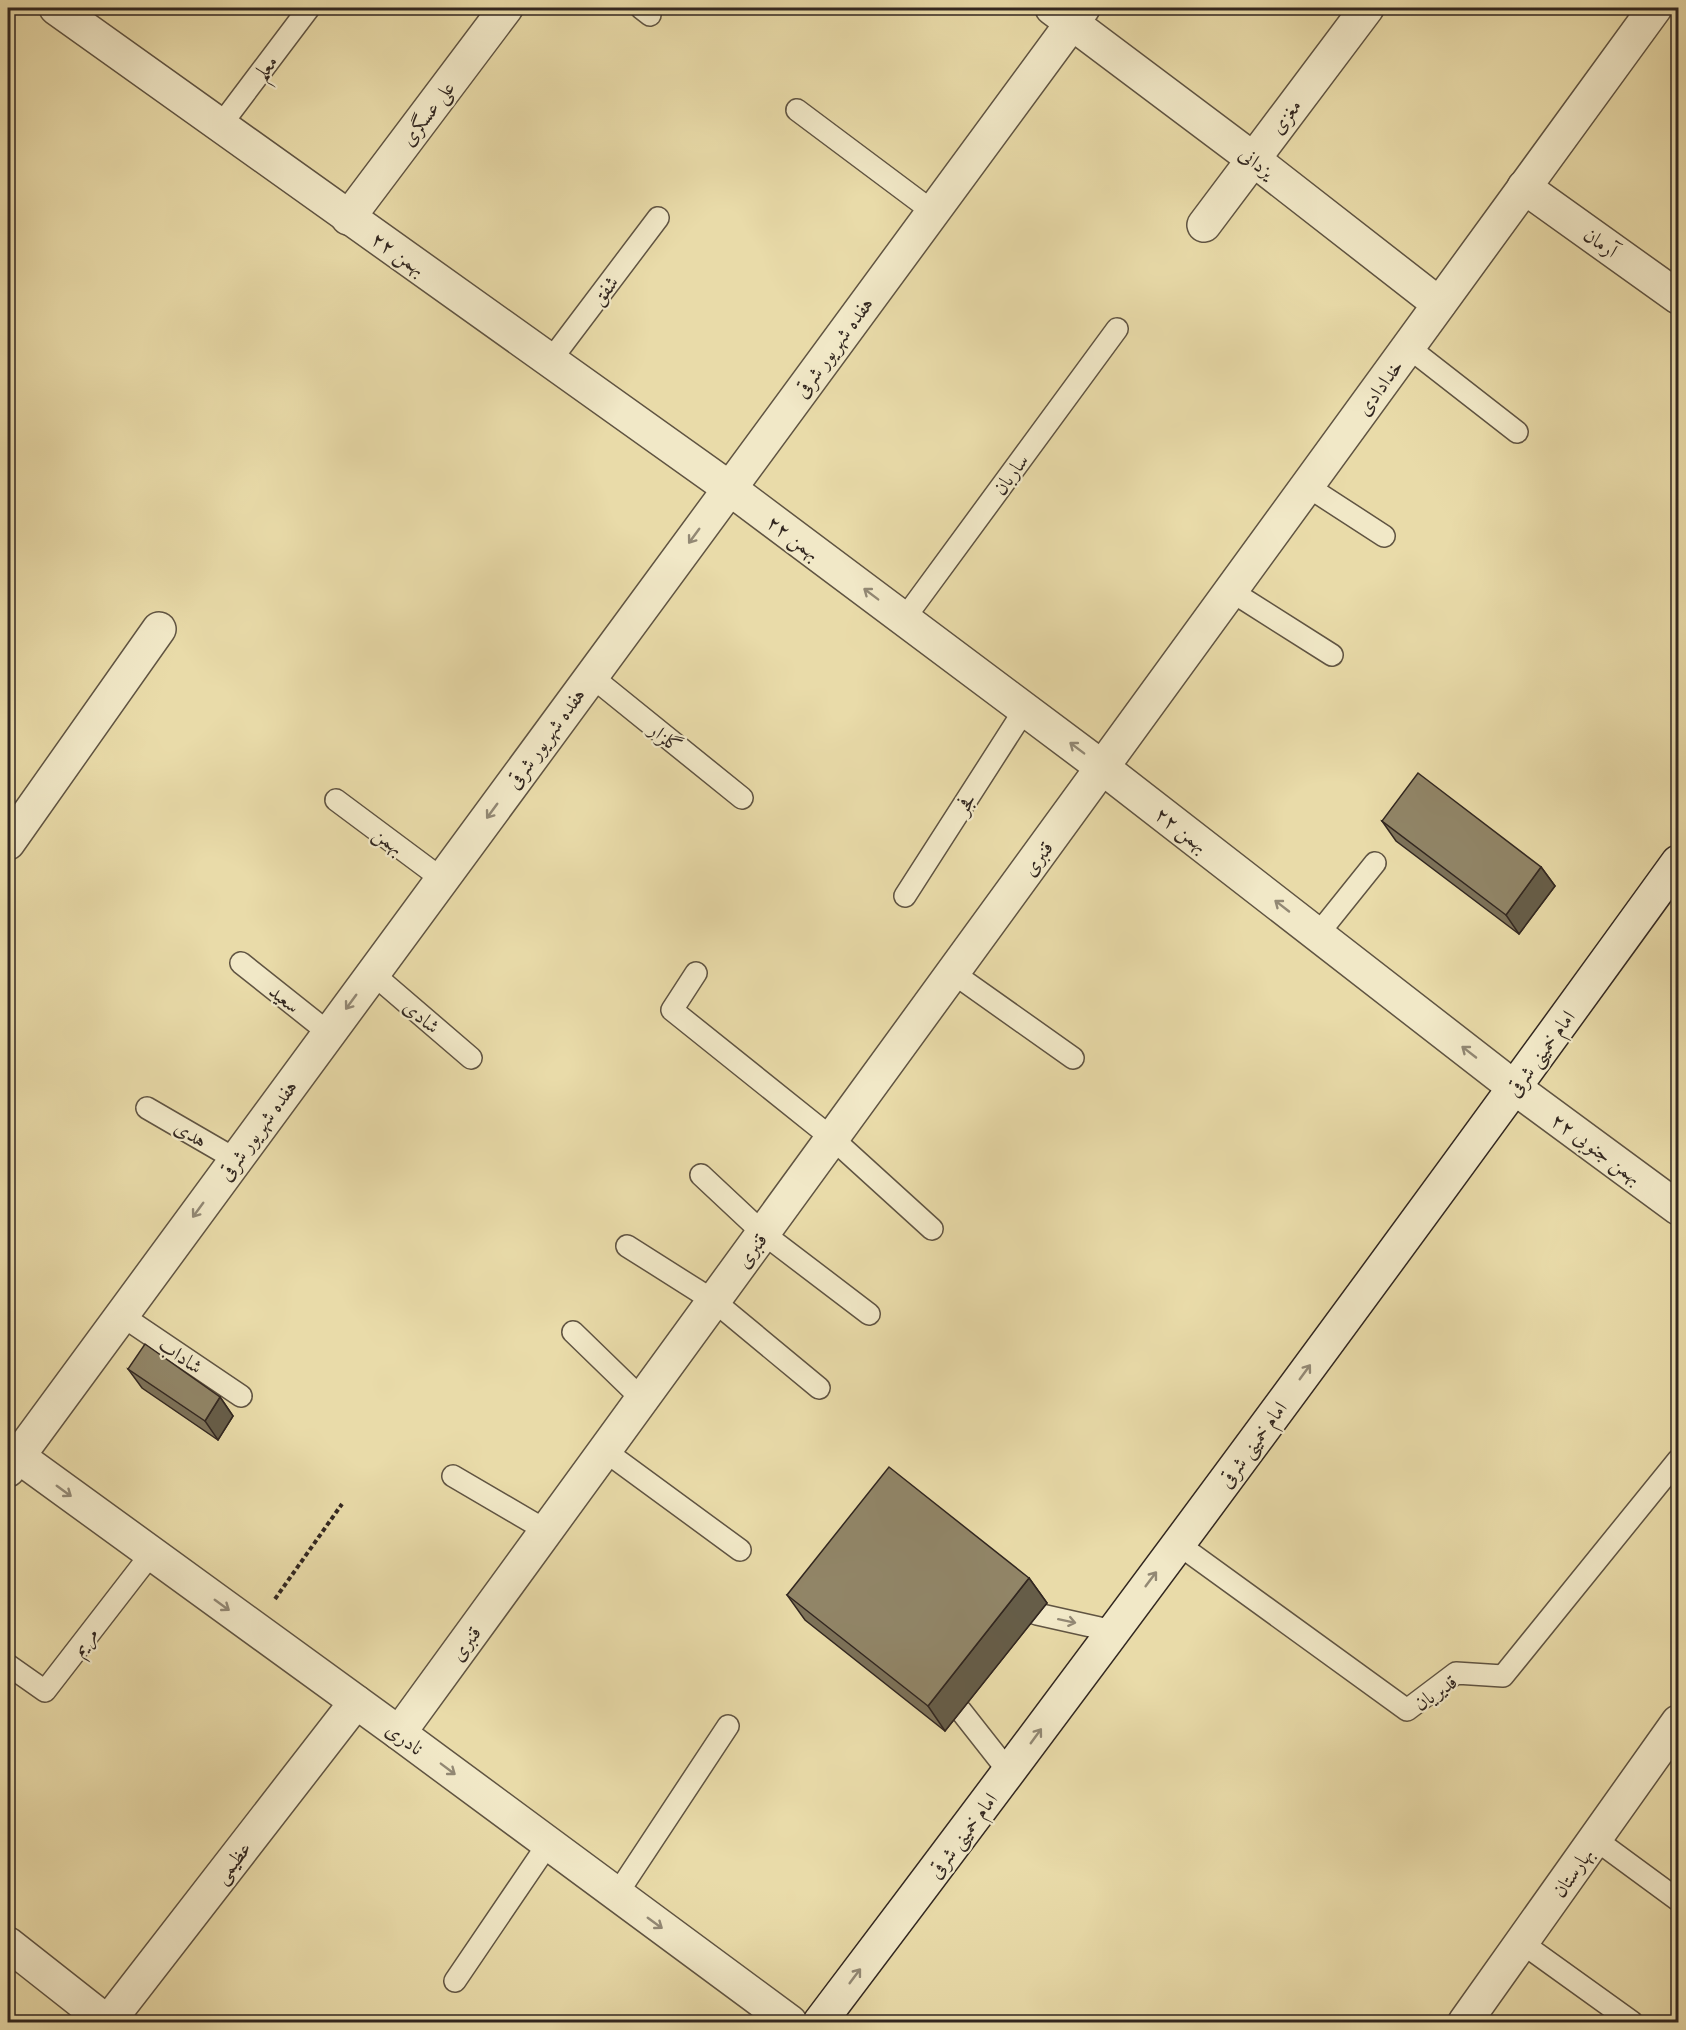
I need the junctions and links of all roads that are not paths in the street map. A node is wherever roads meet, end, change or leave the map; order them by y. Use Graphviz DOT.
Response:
graph roads {
  1 [pos="56,8"];
  2 [pos="309,8"];
  3 [pos="506,8"];
  4 [pos="1367,8"];
  5 [pos="1655,8"];
  6 [pos="1069,12"];
  7 [pos="797,110"];
  8 [pos="220,126"];
  9 [pos="1253,159"];
  10 [pos="1524,187"];
  11 [pos="932,212"];
  12 [pos="348,218"];
  13 [pos="658,218"];
  14 [pos="1204,225"];
  15 [pos="1678,297"];
  16 [pos="1439,304"];
  17 [pos="1117,329"];
  18 [pos="1408,347"];
  19 [pos="550,361"];
  20 [pos="1517,432"];
  21 [pos="1307,486"];
  22 [pos="729,488"];
  23 [pos="1384,536"];
  24 [pos="1231,591"];
  25 [pos="904,619"];
  26 [pos="159,629"];
  27 [pos="1332,655"];
  28 [pos="591,676"];
  29 [pos="1025,709"];
  30 [pos="1103,768"];
  31 [pos="742,798"];
  32 [pos="336,800"];
  33 [pos="8,843"];
  34 [pos="1678,862"];
  35 [pos="1375,863"];
  36 [pos="442,879"];
  37 [pos="905,896"];
  38 [pos="1318,934"];
  39 [pos="241,963"];
  40 [pos="696,973"];
  41 [pos="953,973"];
  42 [pos="372,974"];
  43 [pos="328,1033"];
  44 [pos="471,1058"];
  45 [pos="1073,1058"];
  46 [pos="1515,1088"];
  47 [pos="147,1108"];
  48 [pos="832,1139"];
  49 [pos="236,1159"];
  50 [pos="701,1175"];
  51 [pos="1678,1208"];
  52 [pos="932,1229"];
  53 [pos="764,1234"];
  54 [pos="627,1246"];
  55 [pos="714,1301"];
  56 [pos="868,1314"];
  57 [pos="121,1315"];
  58 [pos="573,1332"];
  59 [pos="819,1388"];
  60 [pos="241,1395"];
  61 [pos="642,1400"];
  62 [pos="605,1451"];
  63 [pos="11,1458"];
  64 [pos="1678,1460"];
  65 [pos="453,1476"];
  66 [pos="547,1531"];
  67 [pos="1178,1544"];
  68 [pos="740,1550"];
  69 [pos="151,1554"];
  70 [pos="991,1597"];
  71 [pos="1113,1631"];
  72 [pos="8,1665"];
  73 [pos="932,1676"];
  74 [pos="356,1702"];
  75 [pos="1678,1722"];
  76 [pos="728,1726"];
  77 [pos="399,1733"];
  78 [pos="1009,1772"];
  79 [pos="1595,1839"];
  80 [pos="548,1844"];
  81 [pos="617,1894"];
  82 [pos="1678,1900"];
  83 [pos="1522,1943"];
  84 [pos="8,1944"];
  85 [pos="455,1981"];
  86 [pos="107,2022"];
  87 [pos="790,2022"];
  88 [pos="820,2022"];
  89 [pos="1466,2022"];
  90 [pos="1632,2022"];
  1 -- 8 [label="street, ۲۲ بهمن"];
  2 -- 8 [label="lane, معلم"];
  3 -- 12 [label="street, علی عسگری"];
  4 -- 9 [label="street, مغزی"];
  5 -- 10 [label="street, خدادادی"];
  6 -- 9 [label="street, یزدانی"];
  6 -- 11 [label="street, هفده شهریور شرقی"];
  7 -- 11 [label="lane"];
  8 -- 12 [label="street, ۲۲ بهمن"];
  9 -- 14 [label="street, مغزی"];
  9 -- 16 [label="street, یزدانی"];
  10 -- 15 [label="street, آرمان"];
  10 -- 16 [label="street, خدادادی"];
  11 -- 22 [label="street, هفده شهریور شرقی"];
  12 -- 19 [label="street, ۲۲ بهمن"];
  13 -- 19 [label="lane, شفق"];
  16 -- 18 [label="street, خدادادی"];
  17 -- 25 [label="lane, ساربان"];
  18 -- 20 [label="lane"];
  18 -- 21 [label="street, خدادادی"];
  19 -- 22 [label="street, ۲۲ بهمن"];
  21 -- 23 [label="lane"];
  21 -- 24 [label="street, خدادادی"];
  25 -- 22 [label="street, ۲۲ بهمن, one-way"];
  22 -- 28 [label="street, هفده شهریور شرقی, one-way"];
  24 -- 27 [label="lane"];
  24 -- 30 [label="street, خدادادی"];
  25 -- 29 [label="street, ۲۲ بهمن"];
  26 -- 33 [label="street"];
  28 -- 31 [label="lane, گلزار"];
  28 -- 36 [label="street, هفده شهریور شرقی, one-way"];
  30 -- 29 [label="street, ۲۲ بهمن, one-way"];
  29 -- 37 [label="lane, فجر"];
  38 -- 30 [label="street, ۲۲ بهمن, one-way"];
  30 -- 41 [label="street, قنبری"];
  32 -- 36 [label="lane, بهمن"];
  34 -- 46 [label="street, امام خمینی شرقی"];
  35 -- 38 [label="lane"];
  36 -- 42 [label="street, هفده شهریور شرقی"];
  46 -- 38 [label="street, ۲۲ بهمن, one-way"];
  39 -- 43 [label="lane, سعید"];
  40 -- 48 [label="lane"];
  41 -- 45 [label="lane"];
  41 -- 48 [label="street, قنبری"];
  42 -- 43 [label="street, هفده شهریور شرقی, one-way"];
  42 -- 44 [label="lane, شادی"];
  43 -- 49 [label="street, هفده شهریور شرقی"];
  46 -- 51 [label="street, ۲۲ بهمن جنوبی"];
  67 -- 46 [label="street, امام خمینی شرقی, one-way"];
  47 -- 49 [label="lane, هدی"];
  48 -- 52 [label="lane"];
  48 -- 53 [label="street, قنبری"];
  49 -- 57 [label="street, هفده شهریور شرقی, one-way"];
  50 -- 53 [label="lane"];
  53 -- 55 [label="street, قنبری"];
  53 -- 56 [label="lane"];
  54 -- 55 [label="lane"];
  55 -- 59 [label="lane"];
  55 -- 61 [label="street, قنبری"];
  57 -- 60 [label="lane, شاداب"];
  57 -- 63 [label="street, هفده شهریور شرقی"];
  58 -- 61 [label="lane"];
  61 -- 62 [label="street, قنبری"];
  62 -- 66 [label="street, قنبری"];
  62 -- 68 [label="lane"];
  63 -- 69 [label="street, نادری, one-way"];
  64 -- 67 [label="lane, قدیریان"];
  65 -- 66 [label="lane"];
  66 -- 77 [label="street, قنبری"];
  71 -- 67 [label="street, امام خمینی شرقی, one-way"];
  69 -- 72 [label="lane, مریم"];
  69 -- 74 [label="street, نادری, one-way"];
  70 -- 71 [label="lane, one-way"];
  78 -- 71 [label="street, امام خمینی شرقی, one-way"];
  73 -- 78 [label="lane"];
  74 -- 77 [label="street, نادری"];
  74 -- 86 [label="street, عظیمی"];
  75 -- 79 [label="street, بهارستان"];
  76 -- 81 [label="lane"];
  77 -- 80 [label="street, نادری, one-way"];
  88 -- 78 [label="street, امام خمینی شرقی, one-way"];
  79 -- 82 [label="lane"];
  79 -- 83 [label="street, بهارستان"];
  80 -- 81 [label="street, نادری"];
  80 -- 85 [label="lane"];
  81 -- 87 [label="street, نادری, one-way"];
  83 -- 89 [label="street, بهارستان"];
  83 -- 90 [label="lane"];
  84 -- 86 [label="street"];
}
